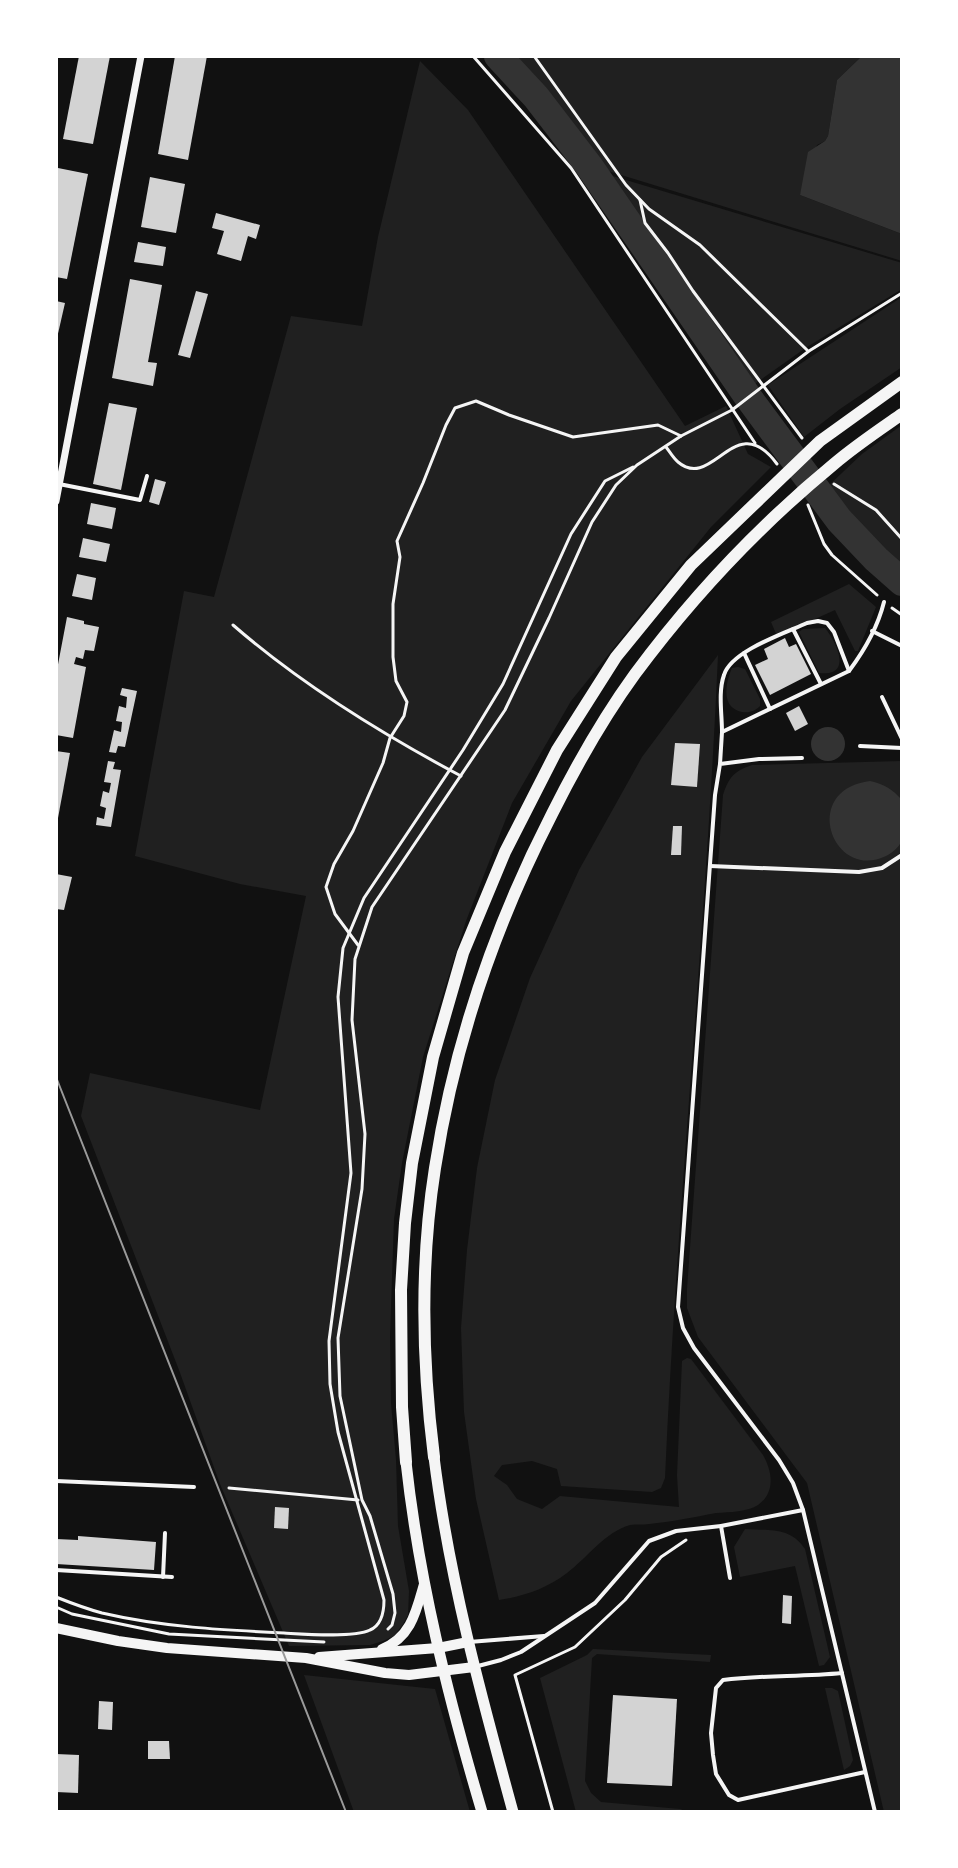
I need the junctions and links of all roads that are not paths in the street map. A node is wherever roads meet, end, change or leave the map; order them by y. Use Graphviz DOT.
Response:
graph roads {
  1 [pos="141,56"];
  2 [pos="902,382"];
  3 [pos="902,414"];
  4 [pos="147,476"];
  5 [pos="59,484"];
  6 [pos="56,501"];
  7 [pos="884,602"];
  8 [pos="793,629"];
  9 [pos="872,631"];
  10 [pos="902,646"];
  11 [pos="744,653"];
  12 [pos="849,671"];
  13 [pos="821,685"];
  14 [pos="882,697"];
  15 [pos="770,709"];
  16 [pos="722,732"];
  17 [pos="902,739"];
  18 [pos="860,746"];
  19 [pos="902,748"];
  20 [pos="802,758"];
  21 [pos="720,764"];
  22 [pos="902,855"];
  23 [pos="710,866"];
  24 [pos="434,1457"];
  25 [pos="406,1462"];
  26 [pos="56,1481"];
  27 [pos="194,1487"];
  28 [pos="803,1510"];
  29 [pos="721,1526"];
  30 [pos="165,1533"];
  31 [pos="56,1570"];
  32 [pos="163,1577"];
  33 [pos="172,1577"];
  34 [pos="730,1578"];
  35 [pos="424,1584"];
  36 [pos="56,1628"];
  37 [pos="546,1635"];
  38 [pos="468,1642"];
  39 [pos="438,1648"];
  40 [pos="373,1653"];
  41 [pos="306,1658"];
  42 [pos="474,1667"];
  43 [pos="444,1671"];
  44 [pos="842,1673"];
  45 [pos="865,1772"];
  46 [pos="482,1812"];
  47 [pos="513,1812"];
  48 [pos="875,1812"];
  1 -- 5 [label="street"];
  2 -- 25 [label="highway"];
  3 -- 24 [label="highway"];
  4 -- 5 [label="lane"];
  5 -- 6 [label="street"];
  7 -- 9 [label="lane"];
  8 -- 11 [label="lane"];
  8 -- 12 [label="lane"];
  8 -- 13 [label="lane"];
  9 -- 10 [label="lane"];
  9 -- 12 [label="lane"];
  11 -- 15 [label="lane"];
  11 -- 16 [label="lane"];
  12 -- 13 [label="lane"];
  13 -- 15 [label="lane"];
  14 -- 17 [label="lane"];
  15 -- 16 [label="lane"];
  16 -- 21 [label="lane"];
  18 -- 19 [label="lane"];
  20 -- 21 [label="lane"];
  21 -- 23 [label="lane"];
  22 -- 23 [label="lane"];
  23 -- 28 [label="lane"];
  24 -- 38 [label="main road"];
  25 -- 35 [label="main road"];
  26 -- 27 [label="lane"];
  28 -- 29 [label="lane"];
  28 -- 44 [label="lane"];
  29 -- 34 [label="lane"];
  29 -- 37 [label="lane"];
  30 -- 32 [label="lane"];
  31 -- 32 [label="lane"];
  32 -- 33 [label="lane"];
  35 -- 39 [label="main road"];
  35 -- 40 [label="main road"];
  36 -- 41 [label="main road"];
  37 -- 38 [label="lane"];
  37 -- 42 [label="lane"];
  38 -- 39 [label="main road"];
  38 -- 42 [label="main road"];
  39 -- 40 [label="main road"];
  39 -- 43 [label="main road"];
  40 -- 41 [label="main road"];
  41 -- 43 [label="main road"];
  42 -- 43 [label="main road"];
  42 -- 47 [label="main road"];
  43 -- 46 [label="main road"];
  44 -- 45 [label="lane"];
  44 -- 45 [label="lane"];
  45 -- 48 [label="lane"];
}
